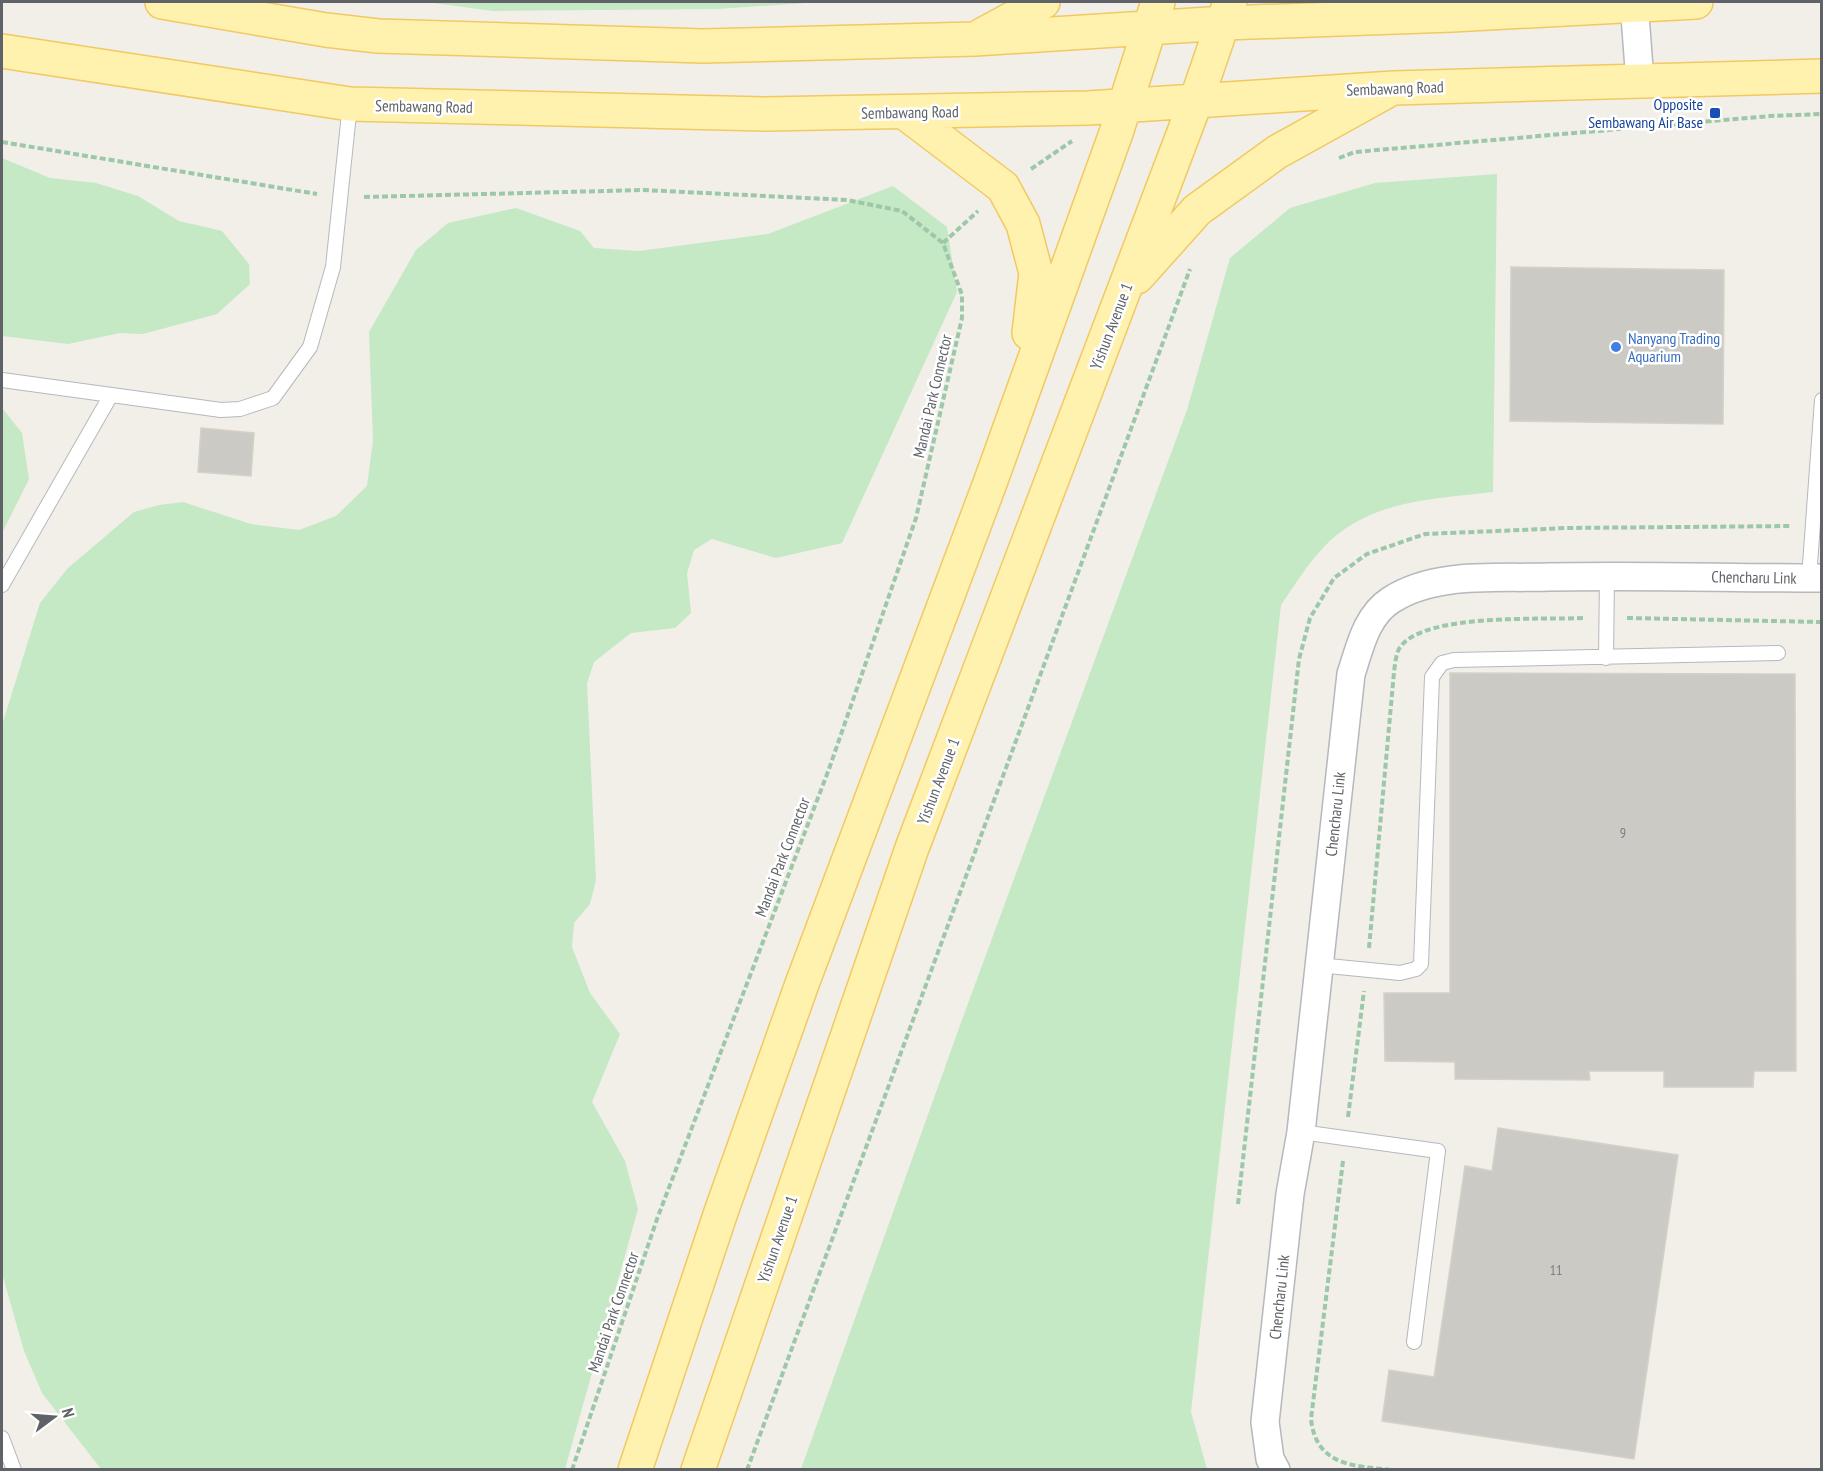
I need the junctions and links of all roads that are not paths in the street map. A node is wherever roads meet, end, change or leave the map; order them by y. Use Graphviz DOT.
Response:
graph roads {
  1 [pos="162,2"];
  2 [pos="1043,2"];
  3 [pos="1422,2"];
  4 [pos="1696,2"];
  5 [pos="1634,3"];
  6 [pos="1227,12"];
  7 [pos="1154,15"];
  8 [pos="1452,15"];
  9 [pos="975,39"];
  10 [pos="2,51"];
  11 [pos="1821,76"];
  12 [pos="1640,82"];
  13 [pos="1394,87"];
  14 [pos="1197,99"];
  15 [pos="350,104"];
  16 [pos="1125,105"];
  17 [pos="904,112"];
  18 [pos="1124,292"];
  19 [pos="2,380"];
  20 [pos="1022,388"];
  21 [pos="111,394"];
  22 [pos="1821,400"];
  23 [pos="1819,471"];
  24 [pos="1607,576"];
  25 [pos="1815,578"];
  26 [pos="2,585"];
  27 [pos="1778,652"];
  28 [pos="1606,658"];
  29 [pos="1317,965"];
  30 [pos="1301,1132"];
  31 [pos="1414,1342"];
  32 [pos="2,1438"];
  33 [pos="14,1470"];
  34 [pos="635,1470"];
  35 [pos="698,1470"];
  36 [pos="1276,1470"];
  1 -- 9 [label="main road"];
  2 -- 9 [label="main road"];
  3 -- 8 [label="main road"];
  4 -- 5 [label="main road"];
  5 -- 8 [label="main road"];
  5 -- 12 [label="street"];
  6 -- 7 [label="main road"];
  6 -- 8 [label="main road"];
  6 -- 14 [label="main road, Yishun Avenue 1"];
  7 -- 9 [label="main road"];
  7 -- 16 [label="main road"];
  10 -- 15 [label="main road, Sembawang Road"];
  11 -- 12 [label="main road, Sembawang Road"];
  12 -- 13 [label="main road, Sembawang Road"];
  13 -- 14 [label="main road, Sembawang Road"];
  13 -- 18 [label="main road"];
  14 -- 16 [label="main road, Sembawang Road"];
  14 -- 18 [label="main road, Yishun Avenue 1"];
  15 -- 17 [label="main road, Sembawang Road"];
  15 -- 21 [label="lane"];
  16 -- 17 [label="main road, Sembawang Road"];
  16 -- 20 [label="main road"];
  17 -- 20 [label="main road"];
  18 -- 35 [label="main road, Yishun Avenue 1"];
  19 -- 21 [label="lane"];
  20 -- 34 [label="main road"];
  21 -- 26 [label="lane"];
  22 -- 23 [label="lane"];
  23 -- 25 [label="lane"];
  24 -- 25 [label="street, Chencharu Link"];
  24 -- 28 [label="lane"];
  24 -- 29 [label="street, Chencharu Link"];
  27 -- 28 [label="lane"];
  28 -- 29 [label="lane"];
  29 -- 30 [label="street, Chencharu Link"];
  30 -- 31 [label="lane"];
  30 -- 36 [label="street, Chencharu Link"];
  32 -- 33 [label="lane"];
}
